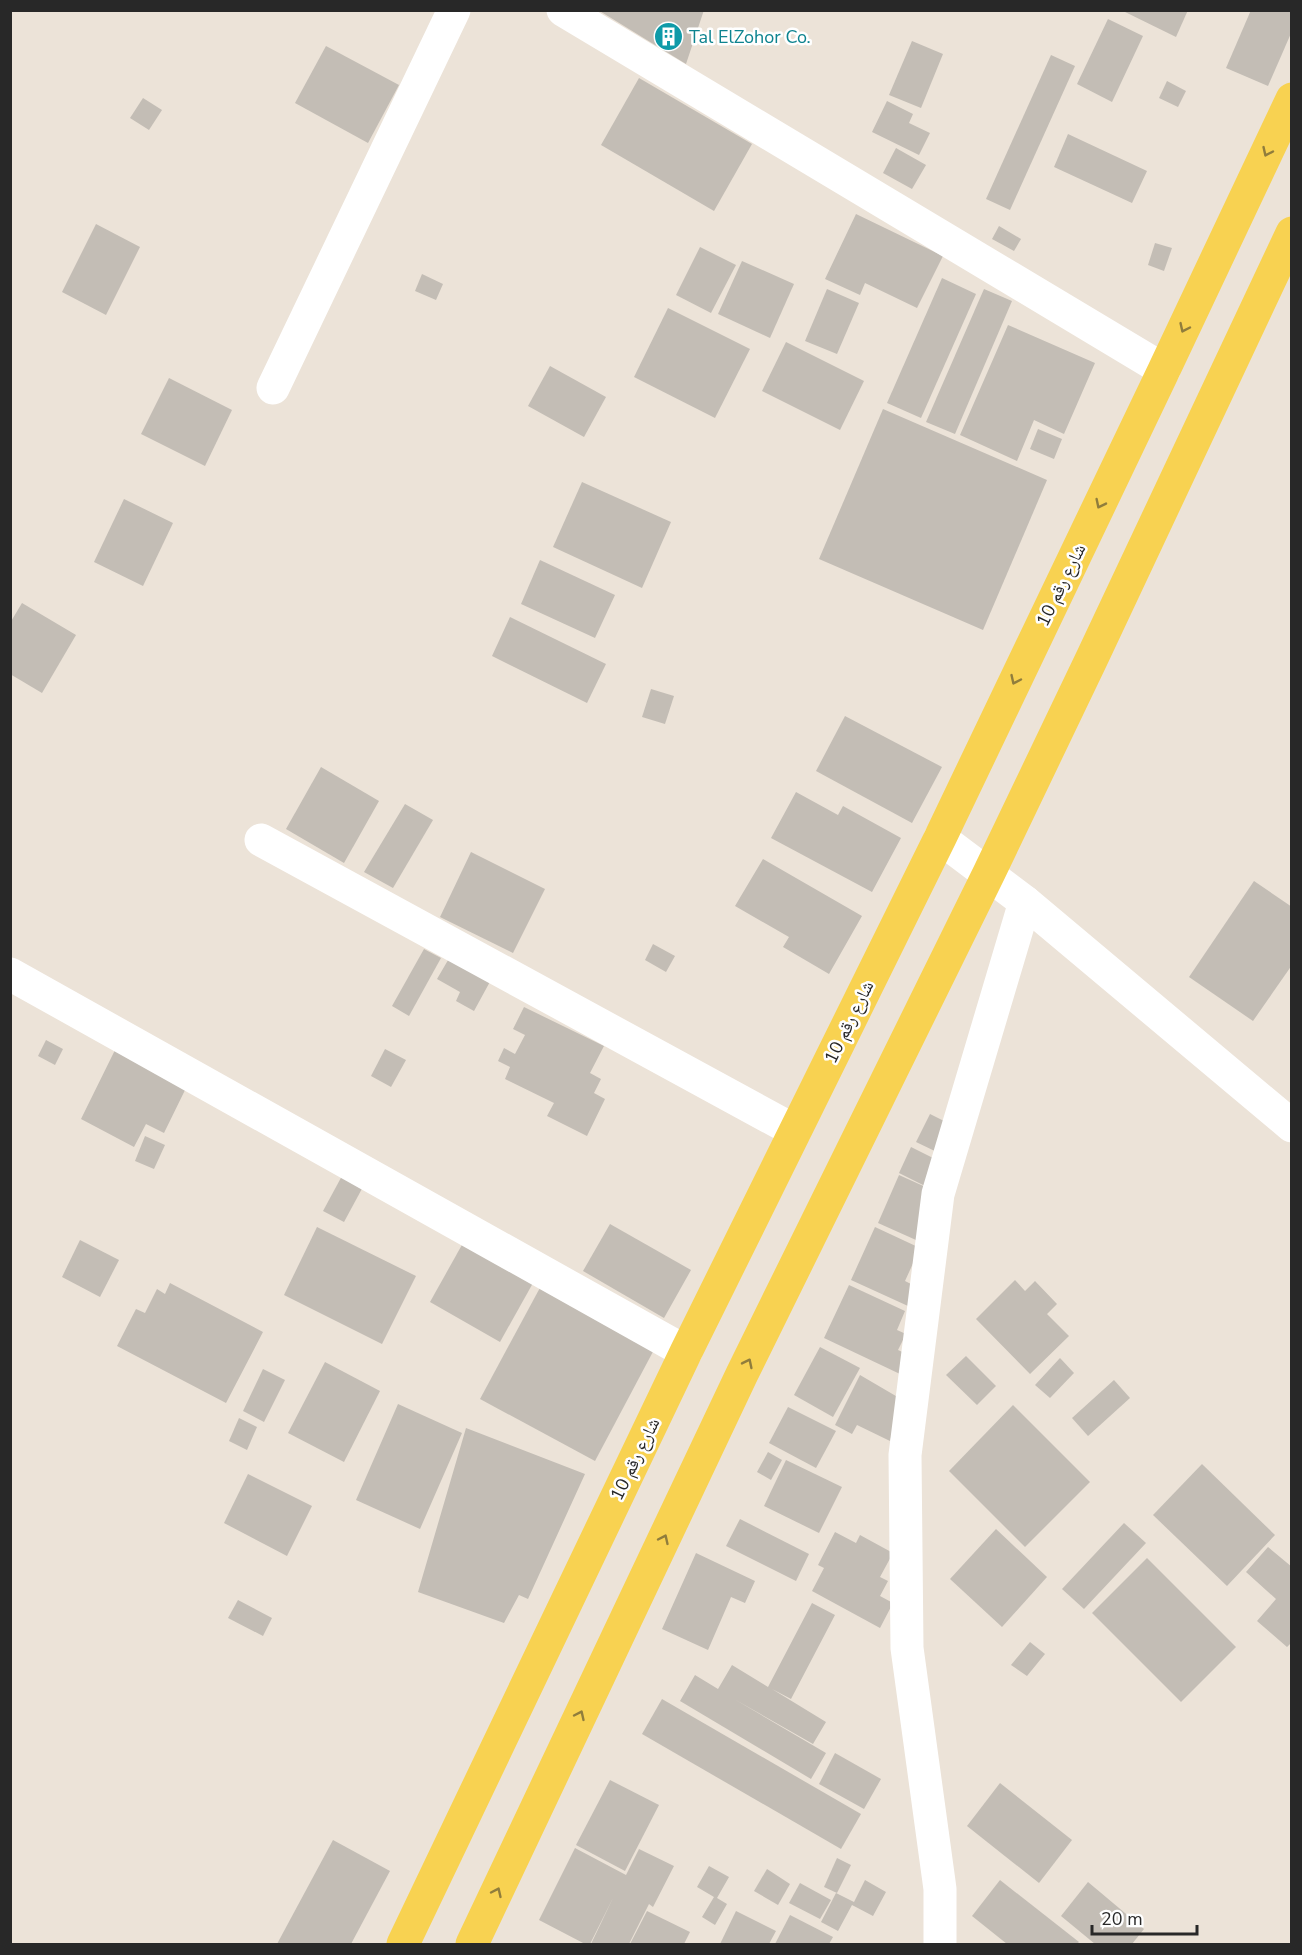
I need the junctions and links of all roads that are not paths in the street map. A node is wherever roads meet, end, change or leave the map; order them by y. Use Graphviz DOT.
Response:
graph roads {
  1 [pos="454,10"];
  2 [pos="563,10"];
  3 [pos="1292,99"];
  4 [pos="1292,233"];
  5 [pos="1164,370"];
  6 [pos="273,388"];
  7 [pos="940,838"];
  8 [pos="261,840"];
  9 [pos="989,873"];
  10 [pos="1025,902"];
  11 [pos="10,974"];
  12 [pos="1292,1126"];
  13 [pos="795,1131"];
  14 [pos="687,1352"];
  15 [pos="403,1944"];
  16 [pos="472,1944"];
  17 [pos="940,1944"];
  1 -- 6 [label="street"];
  2 -- 5 [label="street"];
  3 -- 5 [label="main road, شارع رقم 10, one-way"];
  4 -- 9 [label="main road"];
  5 -- 7 [label="main road, شارع رقم 10, one-way"];
  7 -- 9 [label="street"];
  7 -- 13 [label="main road, شارع رقم 10"];
  8 -- 13 [label="street"];
  9 -- 10 [label="street"];
  16 -- 9 [label="main road, one-way"];
  10 -- 12 [label="street"];
  10 -- 17 [label="street"];
  11 -- 14 [label="street"];
  13 -- 14 [label="main road, شارع رقم 10"];
  14 -- 15 [label="main road, شارع رقم 10"];
}
